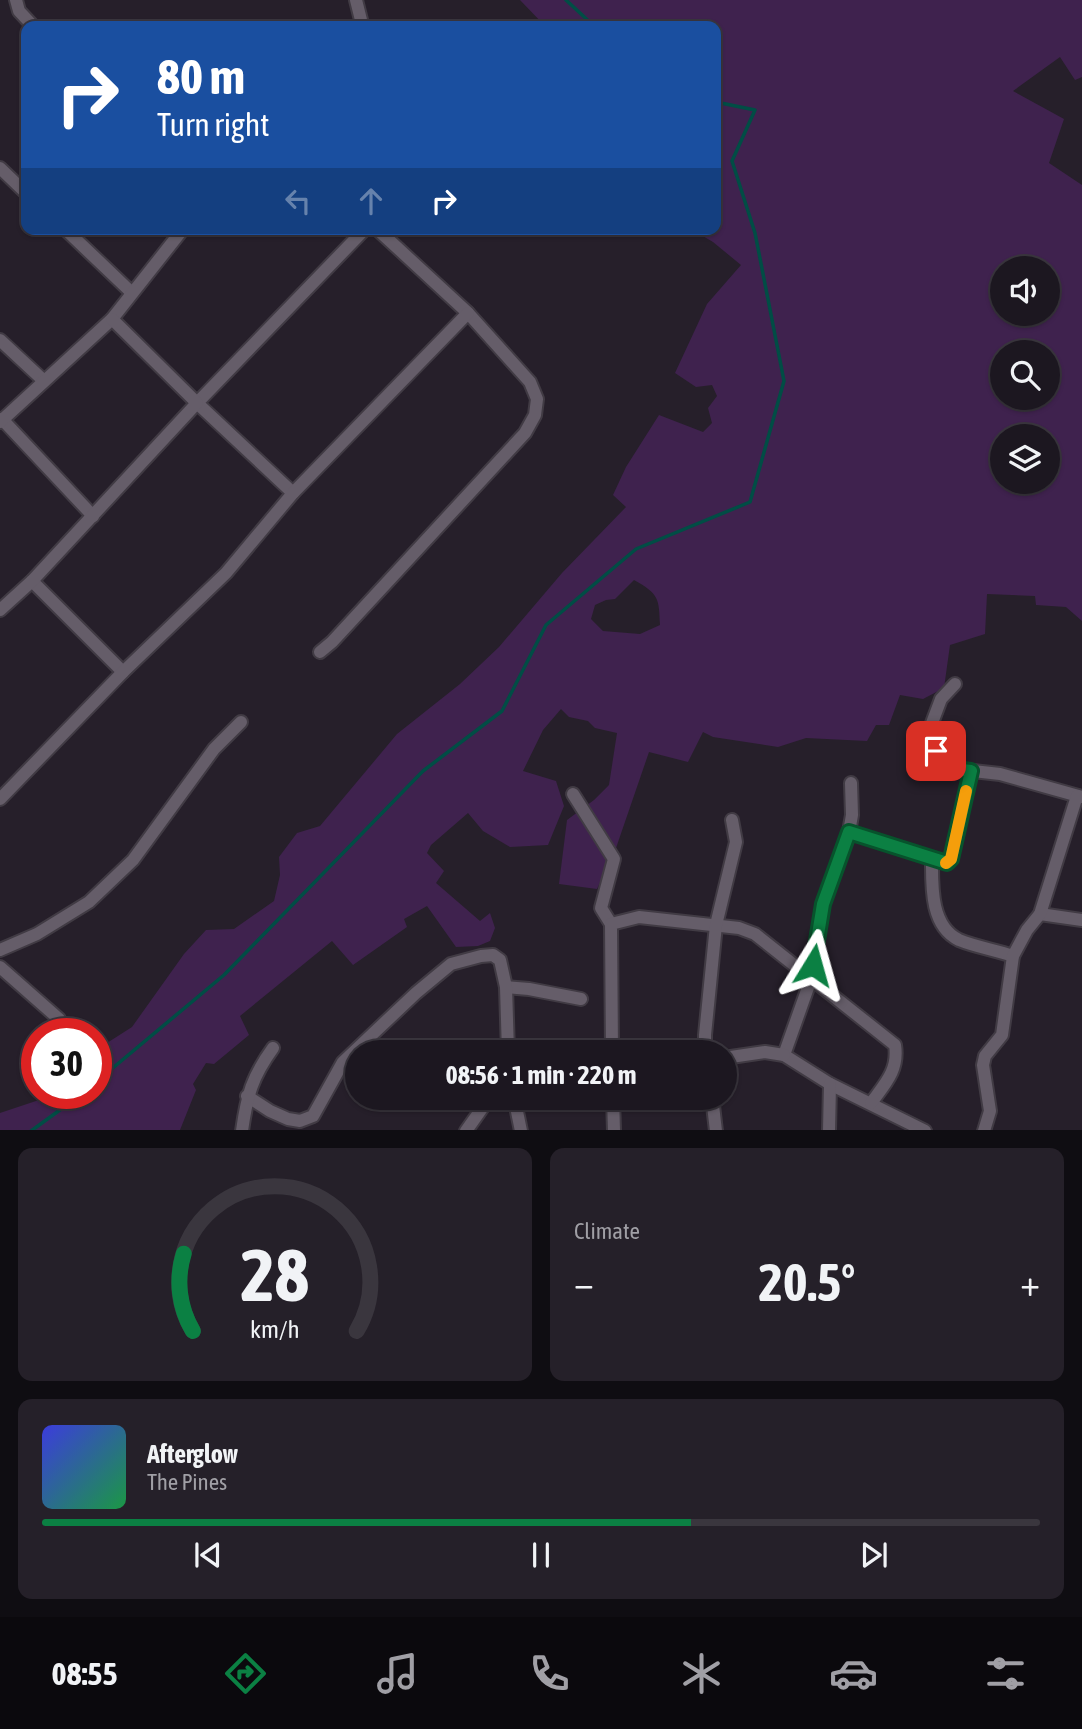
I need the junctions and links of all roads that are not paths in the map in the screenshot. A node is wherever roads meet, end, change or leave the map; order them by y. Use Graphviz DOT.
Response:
graph roads {
  1 [pos="16,0"];
  2 [pos="356,0"];
  3 [pos="28,21"];
  4 [pos="361,21"];
  5 [pos="0,168"];
  6 [pos="21,188"];
  7 [pos="71,235"];
  8 [pos="178,235"];
  9 [pos="359,235"];
  10 [pos="384,235"];
  11 [pos="131,292"];
  12 [pos="468,313"];
  13 [pos="112,318"];
  14 [pos="0,340"];
  15 [pos="43,380"];
  16 [pos="197,403"];
  17 [pos="1,421"];
  18 [pos="293,493"];
  19 [pos="93,516"];
  20 [pos="32,581"];
  21 [pos="0,610"];
  22 [pos="320,652"];
  23 [pos="123,672"];
  24 [pos="955,684"];
  25 [pos="241,722"];
  26 [pos="971,771"];
  27 [pos="851,783"];
  28 [pos="573,794"];
  29 [pos="1080,797"];
  30 [pos="0,799"];
  31 [pos="732,820"];
  32 [pos="849,832"];
  33 [pos="932,859"];
  34 [pos="1040,914"];
  35 [pos="1082,920"];
  36 [pos="611,924"];
  37 [pos="716,925"];
  38 [pos="0,950"];
  39 [pos="1013,956"];
  40 [pos="0,967"];
  41 [pos="811,979"];
  42 [pos="506,987"];
  43 [pos="581,999"];
  44 [pos="58,1018"];
  45 [pos="508,1040"];
  46 [pos="612,1040"];
  47 [pos="705,1040"];
  48 [pos="273,1048"];
  49 [pos="784,1055"];
  50 [pos="737,1056"];
  51 [pos="830,1084"];
  52 [pos="247,1096"];
  53 [pos="871,1103"];
  54 [pos="481,1110"];
  55 [pos="517,1110"];
  56 [pos="613,1110"];
  57 [pos="714,1110"];
  58 [pos="242,1130"];
  59 [pos="466,1130"];
  60 [pos="521,1130"];
  61 [pos="614,1130"];
  62 [pos="716,1130"];
  63 [pos="829,1130"];
  64 [pos="925,1130"];
  65 [pos="984,1130"];
  1 -- 3 [label="street"];
  2 -- 4 [label="street"];
  5 -- 6 [label="street"];
  7 -- 11 [label="street"];
  8 -- 11 [label="street"];
  9 -- 16 [label="street"];
  10 -- 12 [label="street"];
  11 -- 13 [label="street"];
  12 -- 18 [label="street"];
  12 -- 22 [label="street"];
  13 -- 15 [label="street"];
  13 -- 16 [label="street"];
  14 -- 15 [label="street"];
  15 -- 17 [label="street"];
  16 -- 18 [label="street"];
  16 -- 19 [label="street"];
  17 -- 19 [label="street"];
  18 -- 23 [label="street"];
  19 -- 20 [label="street"];
  20 -- 21 [label="street"];
  20 -- 23 [label="street"];
  23 -- 30 [label="street"];
  24 -- 26 [label="street"];
  25 -- 38 [label="street"];
  26 -- 29 [label="street"];
  26 -- 33 [label="street"];
  27 -- 32 [label="street"];
  28 -- 36 [label="street"];
  29 -- 34 [label="street"];
  31 -- 37 [label="street"];
  32 -- 33 [label="street"];
  32 -- 41 [label="street"];
  33 -- 39 [label="street"];
  34 -- 35 [label="street"];
  34 -- 39 [label="street"];
  36 -- 37 [label="street"];
  36 -- 46 [label="street"];
  37 -- 41 [label="street"];
  37 -- 47 [label="street"];
  39 -- 65 [label="street"];
  40 -- 44 [label="street"];
  41 -- 49 [label="street"];
  41 -- 53 [label="street"];
  42 -- 43 [label="street"];
  42 -- 45 [label="street"];
  42 -- 52 [label="street"];
  48 -- 52 [label="street"];
  49 -- 50 [label="street"];
  49 -- 51 [label="street"];
  51 -- 53 [label="street"];
  51 -- 63 [label="street"];
  52 -- 58 [label="street"];
  53 -- 64 [label="street"];
  54 -- 59 [label="street"];
  55 -- 60 [label="street"];
  56 -- 61 [label="street"];
  57 -- 62 [label="street"];
}
